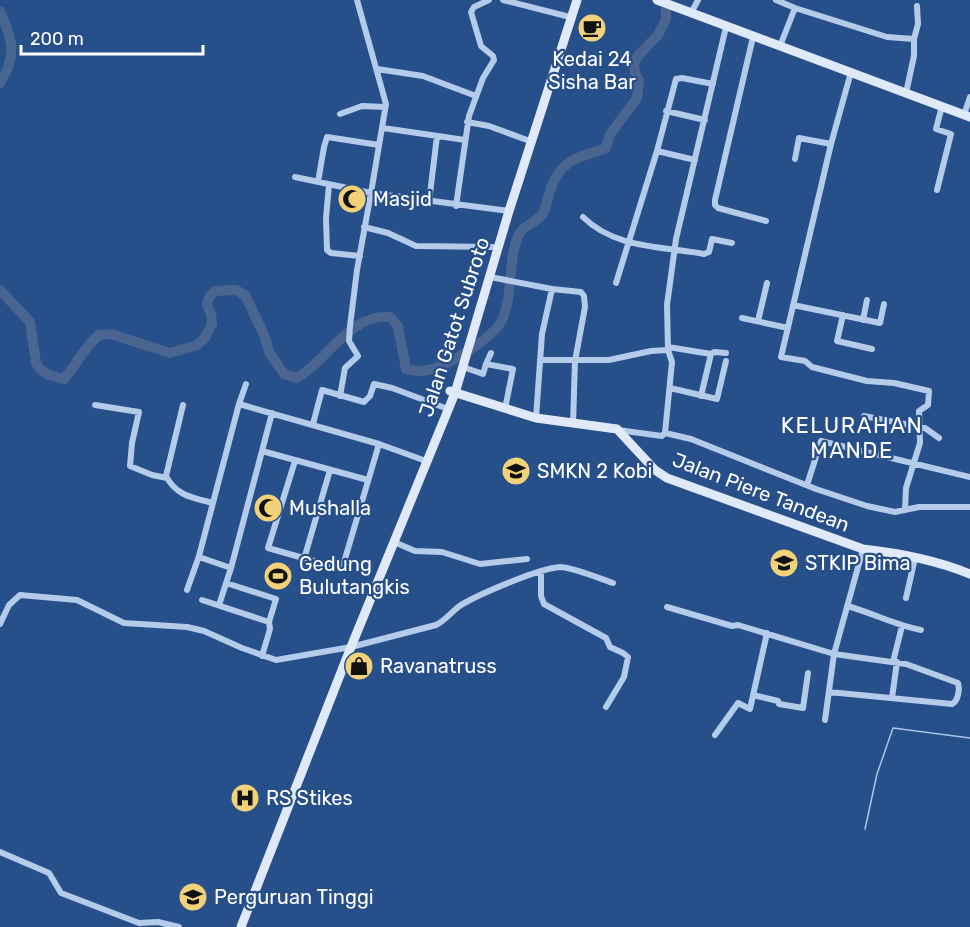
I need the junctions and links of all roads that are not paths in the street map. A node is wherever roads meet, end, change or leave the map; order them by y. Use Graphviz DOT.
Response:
graph roads {
  1 [pos="357,0"];
  2 [pos="489,0"];
  3 [pos="503,0"];
  4 [pos="571,0"];
  5 [pos="577,0"];
  6 [pos="658,0"];
  7 [pos="698,0"];
  8 [pos="776,0"];
  9 [pos="917,6"];
  10 [pos="795,8"];
  11 [pos="691,13"];
  12 [pos="566,16"];
  13 [pos="726,27"];
  14 [pos="753,37"];
  15 [pos="914,39"];
  16 [pos="780,46"];
  17 [pos="377,69"];
  18 [pos="851,72"];
  19 [pos="713,84"];
  20 [pos="906,93"];
  21 [pos="476,96"];
  22 [pos="970,97"];
  23 [pos="385,106"];
  24 [pos="942,106"];
  25 [pos="539,108"];
  26 [pos="666,111"];
  27 [pos="340,114"];
  28 [pos="967,116"];
  29 [pos="705,120"];
  30 [pos="467,122"];
  31 [pos="383,128"];
  32 [pos="437,136"];
  33 [pos="465,140"];
  34 [pos="526,140"];
  35 [pos="831,144"];
  36 [pos="379,145"];
  37 [pos="657,151"];
  38 [pos="795,159"];
  39 [pos="695,160"];
  40 [pos="296,177"];
  41 [pos="318,182"];
  42 [pos="329,185"];
  43 [pos="937,190"];
  44 [pos="371,193"];
  45 [pos="429,202"];
  46 [pos="456,206"];
  47 [pos="506,211"];
  48 [pos="583,217"];
  49 [pos="766,221"];
  50 [pos="364,227"];
  51 [pos="628,242"];
  52 [pos="732,243"];
  53 [pos="493,247"];
  54 [pos="674,248"];
  55 [pos="360,256"];
  56 [pos="493,277"];
  57 [pos="616,283"];
  58 [pos="766,283"];
  59 [pos="552,289"];
  60 [pos="867,300"];
  61 [pos="884,304"];
  62 [pos="794,305"];
  63 [pos="843,315"];
  64 [pos="742,318"];
  65 [pos="863,320"];
  66 [pos="758,321"];
  67 [pos="788,328"];
  68 [pos="467,348"];
  69 [pos="668,348"];
  70 [pos="872,349"];
  71 [pos="491,353"];
  72 [pos="711,354"];
  73 [pos="540,360"];
  74 [pos="575,362"];
  75 [pos="462,364"];
  76 [pos="486,364"];
  77 [pos="246,384"];
  78 [pos="670,388"];
  79 [pos="452,392"];
  80 [pos="340,396"];
  81 [pos="701,396"];
  82 [pos="239,404"];
  83 [pos="95,405"];
  84 [pos="183,405"];
  85 [pos="446,408"];
  86 [pos="505,409"];
  87 [pos="272,413"];
  88 [pos="864,416"];
  89 [pos="536,418"];
  90 [pos="313,424"];
  91 [pos="573,424"];
  92 [pos="921,428"];
  93 [pos="617,429"];
  94 [pos="665,433"];
  95 [pos="939,438"];
  96 [pos="380,444"];
  97 [pos="262,451"];
  98 [pos="295,461"];
  99 [pos="424,461"];
  100 [pos="913,465"];
  101 [pos="330,470"];
  102 [pos="970,477"];
  103 [pos="167,478"];
  104 [pos="368,480"];
  105 [pos="807,485"];
  106 [pos="213,503"];
  107 [pos="970,507"];
  108 [pos="905,510"];
  109 [pos="394,542"];
  110 [pos="863,549"];
  111 [pos="199,557"];
  112 [pos="915,558"];
  113 [pos="304,559"];
  114 [pos="527,559"];
  115 [pos="231,568"];
  116 [pos="541,572"];
  117 [pos="970,574"];
  118 [pos="226,583"];
  119 [pos="613,583"];
  120 [pos="187,590"];
  121 [pos="906,598"];
  122 [pos="202,600"];
  123 [pos="219,605"];
  124 [pos="848,606"];
  125 [pos="667,607"];
  126 [pos="269,622"];
  127 [pos="0,624"];
  128 [pos="902,626"];
  129 [pos="921,630"];
  130 [pos="767,633"];
  131 [pos="349,647"];
  132 [pos="834,654"];
  133 [pos="262,656"];
  134 [pos="895,662"];
  135 [pos="808,673"];
  136 [pos="829,692"];
  137 [pos="753,695"];
  138 [pos="892,698"];
  139 [pos="606,706"];
  140 [pos="825,720"];
  141 [pos="715,735"];
  142 [pos="0,852"];
  143 [pos="179,927"];
  144 [pos="239,927"];
  1 -- 17 [label="street"];
  2 -- 21 [label="street"];
  3 -- 12 [label="street"];
  4 -- 12 [label="street, Jalan Gatot Subroto"];
  5 -- 25 [label="street, Jalan Gatot Subroto"];
  6 -- 11 [label="street"];
  7 -- 11 [label="street"];
  8 -- 10 [label="street"];
  9 -- 15 [label="street"];
  10 -- 15 [label="street"];
  10 -- 16 [label="street"];
  11 -- 13 [label="street"];
  12 -- 25 [label="street, Jalan Gatot Subroto"];
  13 -- 14 [label="street"];
  13 -- 19 [label="street"];
  14 -- 16 [label="street"];
  14 -- 49 [label="street"];
  15 -- 20 [label="street"];
  16 -- 18 [label="street"];
  17 -- 21 [label="street"];
  17 -- 23 [label="street"];
  18 -- 20 [label="street"];
  18 -- 35 [label="street"];
  19 -- 26 [label="street"];
  19 -- 29 [label="street"];
  20 -- 24 [label="street"];
  21 -- 30 [label="street"];
  22 -- 28 [label="street"];
  23 -- 27 [label="street"];
  23 -- 31 [label="street"];
  24 -- 28 [label="street"];
  24 -- 43 [label="street"];
  25 -- 34 [label="street, Jalan Gatot Subroto"];
  25 -- 47 [label="street, Jalan Gatot Subroto"];
  26 -- 29 [label="street"];
  26 -- 37 [label="street"];
  29 -- 39 [label="street"];
  30 -- 33 [label="street"];
  30 -- 34 [label="street"];
  31 -- 32 [label="street"];
  31 -- 36 [label="street"];
  32 -- 33 [label="street"];
  32 -- 45 [label="street"];
  33 -- 46 [label="street"];
  34 -- 47 [label="street, Jalan Gatot Subroto"];
  35 -- 38 [label="street"];
  35 -- 62 [label="street"];
  36 -- 41 [label="street"];
  36 -- 44 [label="street"];
  37 -- 39 [label="street"];
  37 -- 51 [label="street"];
  39 -- 54 [label="street"];
  40 -- 41 [label="street"];
  41 -- 42 [label="street"];
  42 -- 44 [label="street"];
  42 -- 55 [label="street"];
  44 -- 45 [label="street"];
  44 -- 50 [label="street"];
  45 -- 46 [label="street"];
  46 -- 47 [label="street"];
  47 -- 53 [label="street, Jalan Gatot Subroto"];
  47 -- 56 [label="street, Jalan Gatot Subroto"];
  48 -- 51 [label="street"];
  50 -- 53 [label="street"];
  50 -- 55 [label="street"];
  51 -- 54 [label="street"];
  51 -- 57 [label="street"];
  52 -- 54 [label="street"];
  53 -- 68 [label="street, Jalan Gatot Subroto"];
  54 -- 69 [label="street"];
  55 -- 80 [label="street"];
  56 -- 59 [label="street"];
  56 -- 68 [label="street, Jalan Gatot Subroto"];
  58 -- 66 [label="street"];
  59 -- 73 [label="street"];
  59 -- 74 [label="street"];
  60 -- 65 [label="street"];
  61 -- 65 [label="street"];
  62 -- 63 [label="street"];
  62 -- 67 [label="street"];
  63 -- 65 [label="street"];
  63 -- 70 [label="street"];
  64 -- 66 [label="street"];
  66 -- 67 [label="street"];
  67 -- 92 [label="street"];
  68 -- 75 [label="street, Jalan Gatot Subroto"];
  69 -- 72 [label="street"];
  69 -- 74 [label="street"];
  69 -- 78 [label="street"];
  71 -- 76 [label="street"];
  72 -- 81 [label="street"];
  72 -- 81 [label="street"];
  73 -- 74 [label="street"];
  73 -- 89 [label="street"];
  74 -- 91 [label="street"];
  75 -- 76 [label="street"];
  75 -- 79 [label="street, Jalan Gatot Subroto"];
  76 -- 86 [label="street"];
  77 -- 82 [label="street"];
  78 -- 81 [label="street"];
  78 -- 94 [label="street"];
  79 -- 85 [label="street, Jalan Gatot Subroto"];
  79 -- 86 [label="street"];
  80 -- 85 [label="street"];
  80 -- 90 [label="street"];
  82 -- 87 [label="street"];
  82 -- 106 [label="street"];
  83 -- 103 [label="street"];
  84 -- 103 [label="street"];
  85 -- 99 [label="street, Jalan Gatot Subroto"];
  86 -- 89 [label="street"];
  87 -- 90 [label="street"];
  87 -- 97 [label="street"];
  88 -- 92 [label="street"];
  89 -- 91 [label="street"];
  90 -- 96 [label="street"];
  91 -- 93 [label="street"];
  92 -- 95 [label="street"];
  92 -- 100 [label="street"];
  93 -- 94 [label="street"];
  93 -- 110 [label="street, Jalan Piere Tandean"];
  94 -- 105 [label="street"];
  96 -- 99 [label="street"];
  96 -- 104 [label="street"];
  97 -- 98 [label="street"];
  97 -- 115 [label="street"];
  98 -- 101 [label="street"];
  98 -- 113 [label="street"];
  99 -- 109 [label="street, Jalan Gatot Subroto"];
  99 -- 131 [label="street, Jalan Gatot Subroto"];
  100 -- 102 [label="street"];
  100 -- 105 [label="street"];
  100 -- 108 [label="street"];
  101 -- 104 [label="street"];
  101 -- 113 [label="street"];
  103 -- 106 [label="street"];
  104 -- 113 [label="street"];
  105 -- 108 [label="street"];
  106 -- 111 [label="street"];
  107 -- 108 [label="street"];
  109 -- 114 [label="street"];
  109 -- 131 [label="street, Jalan Gatot Subroto"];
  110 -- 112 [label="street, Jalan Piere Tandean"];
  110 -- 124 [label="street"];
  111 -- 115 [label="street"];
  111 -- 120 [label="street"];
  112 -- 117 [label="street, Jalan Piere Tandean"];
  112 -- 121 [label="street"];
  115 -- 118 [label="street"];
  116 -- 119 [label="street"];
  116 -- 131 [label="street"];
  116 -- 139 [label="street"];
  118 -- 123 [label="street"];
  118 -- 126 [label="street"];
  122 -- 123 [label="street"];
  123 -- 126 [label="street"];
  124 -- 128 [label="street"];
  124 -- 132 [label="street"];
  125 -- 130 [label="street"];
  126 -- 133 [label="street"];
  127 -- 133 [label="street"];
  128 -- 129 [label="street"];
  128 -- 134 [label="street"];
  130 -- 132 [label="street"];
  130 -- 137 [label="street"];
  131 -- 133 [label="street"];
  131 -- 144 [label="street, Jalan Gatot Subroto"];
  132 -- 134 [label="street"];
  132 -- 136 [label="street"];
  134 -- 138 [label="street"];
  134 -- 138 [label="street"];
  135 -- 137 [label="street"];
  136 -- 138 [label="street"];
  136 -- 140 [label="street"];
  137 -- 141 [label="street"];
  142 -- 143 [label="street"];
}
